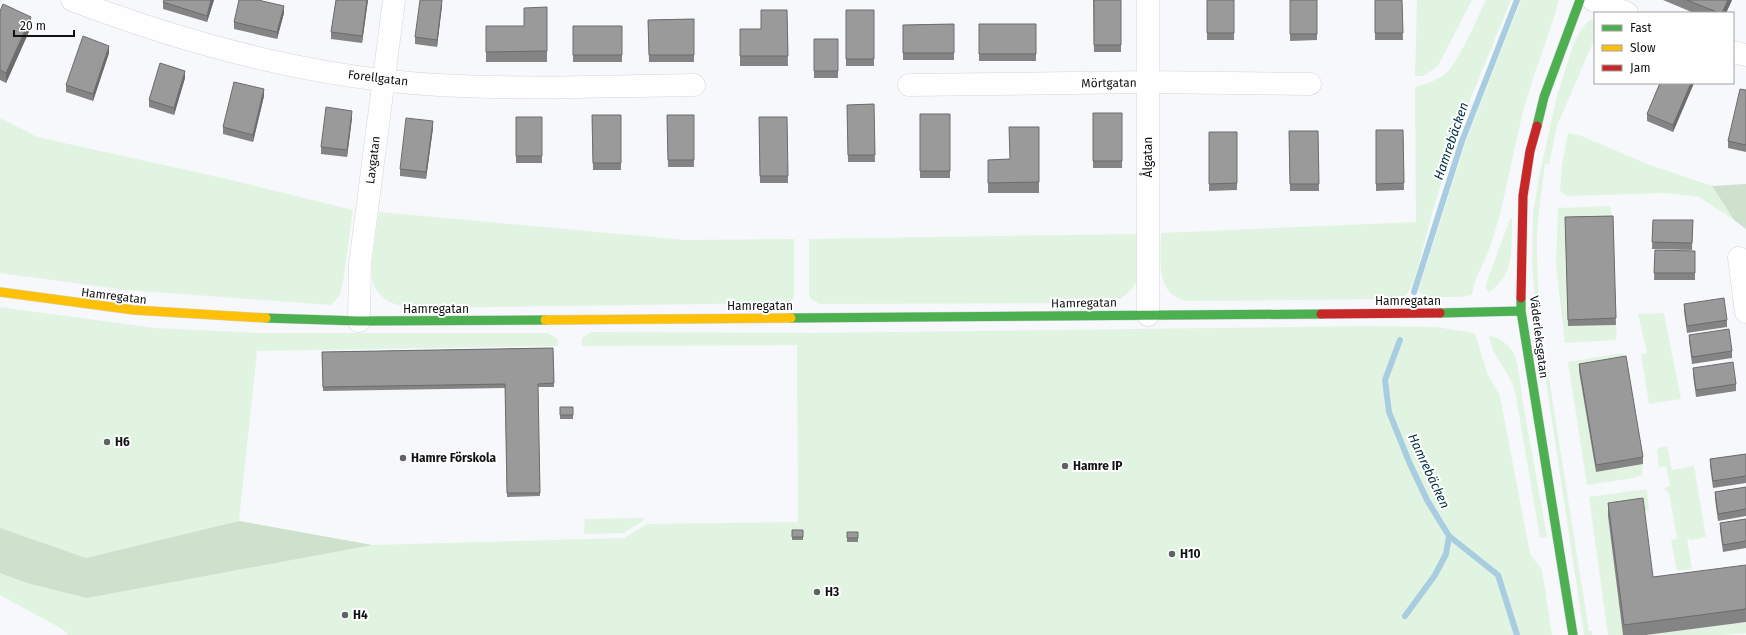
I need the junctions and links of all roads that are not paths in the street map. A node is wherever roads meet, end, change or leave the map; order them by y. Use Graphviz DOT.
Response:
graph roads {
  1 [pos="72,0"];
  2 [pos="394,0"];
  3 [pos="1148,0"];
  4 [pos="1580,0"];
  5 [pos="1593,0"];
  6 [pos="1623,12"];
  7 [pos="1734,52"];
  8 [pos="1746,55"];
  9 [pos="384,80"];
  10 [pos="1147,82"];
  11 [pos="1310,84"];
  12 [pos="694,85"];
  13 [pos="909,85"];
  14 [pos="1739,258"];
  15 [pos="0,292"];
  16 [pos="1521,311"];
  17 [pos="1746,312"];
  18 [pos="1148,315"];
  19 [pos="359,321"];
  20 [pos="1573,635"];
  1 -- 9 [label="street, Forellgatan"];
  2 -- 9 [label="street, Laxgatan"];
  3 -- 10 [label="street, Ålgatan"];
  4 -- 16 [label="street, Väderleksgatan"];
  5 -- 6 [label="street"];
  7 -- 8 [label="street"];
  9 -- 12 [label="street, Forellgatan"];
  9 -- 19 [label="street, Laxgatan"];
  10 -- 11 [label="street, Mörtgatan"];
  10 -- 13 [label="street, Mörtgatan"];
  10 -- 18 [label="street, Ålgatan"];
  14 -- 17 [label="street"];
  15 -- 19 [label="street, Hamregatan"];
  16 -- 18 [label="street, Hamregatan"];
  16 -- 20 [label="street, Väderleksgatan"];
  18 -- 19 [label="street, Hamregatan"];
}
